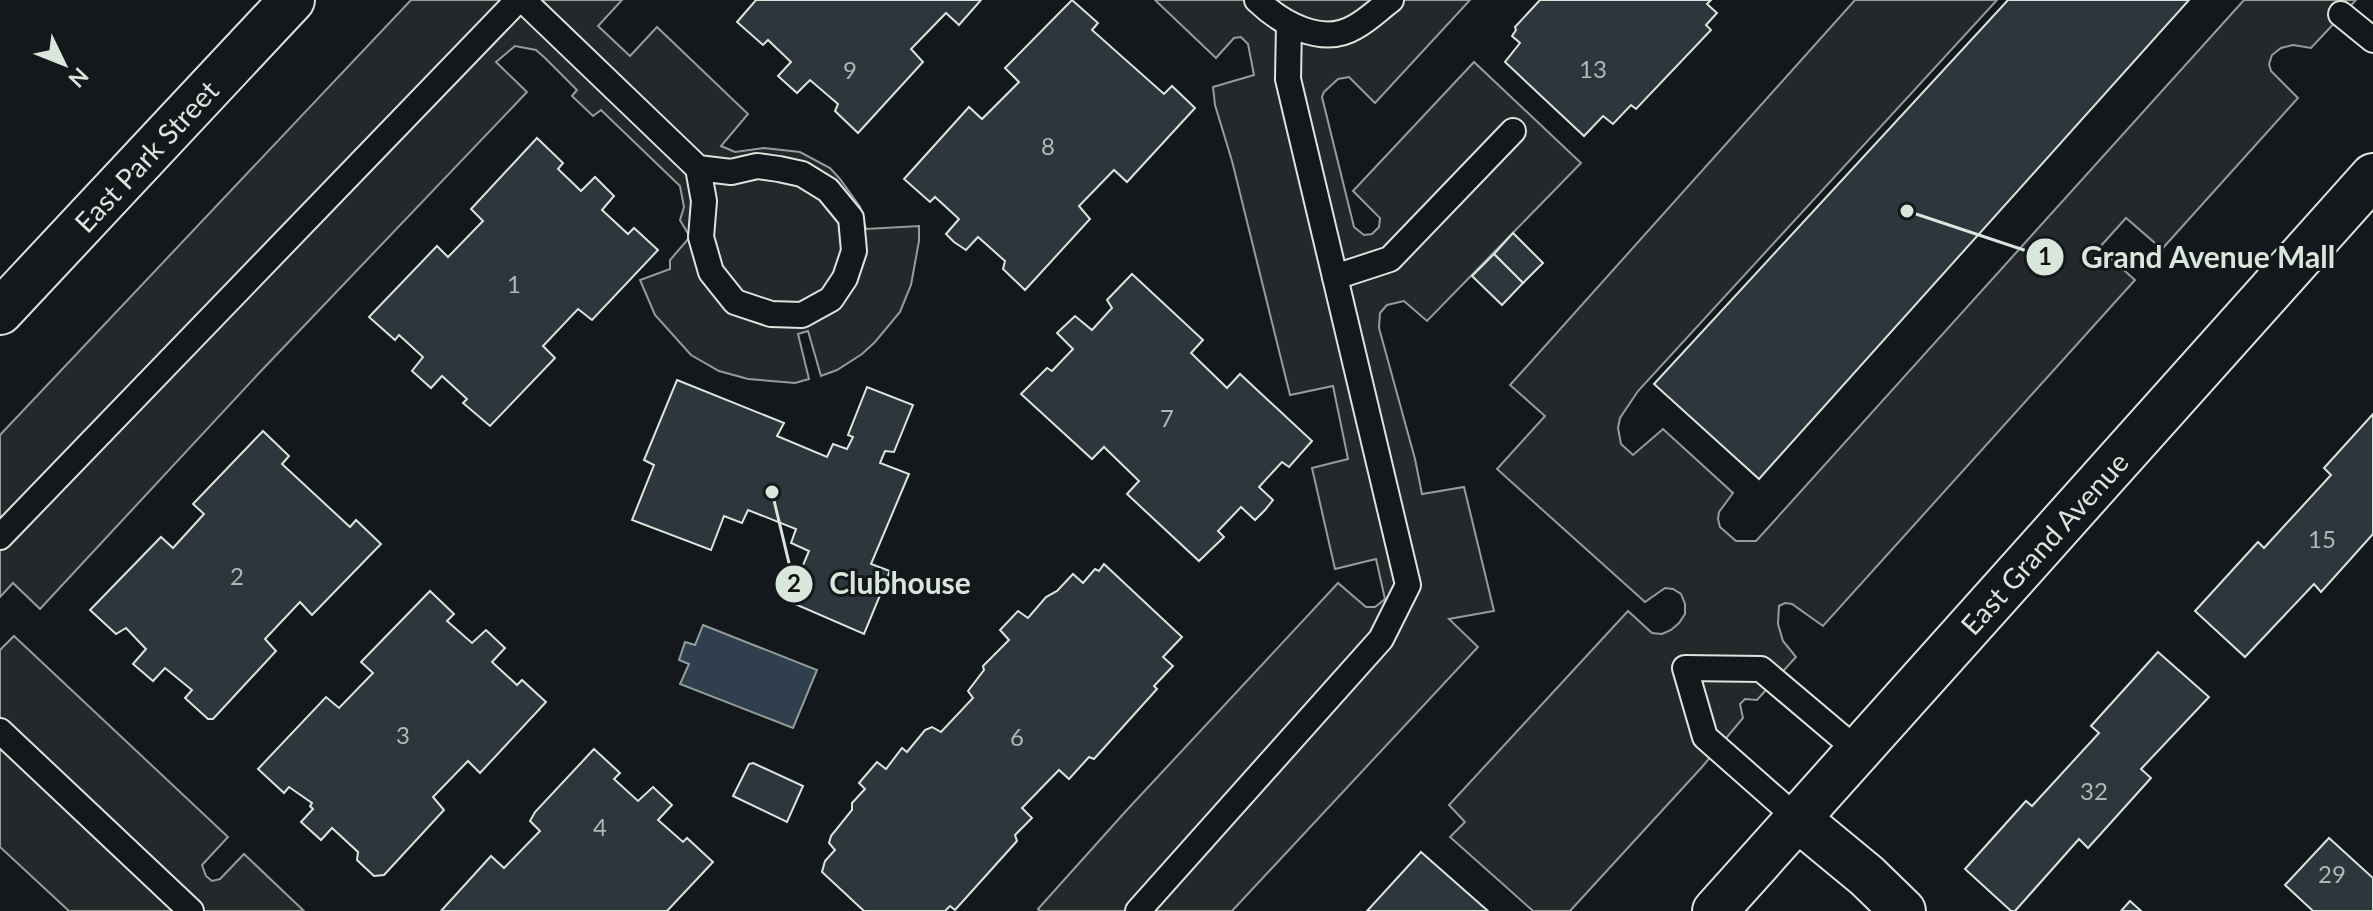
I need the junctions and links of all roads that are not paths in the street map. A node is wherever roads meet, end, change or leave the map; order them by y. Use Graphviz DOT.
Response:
graph roads {
  1 [pos="292,0"];
  2 [pos="521,0"];
  3 [pos="1257,0"];
  4 [pos="1391,0"];
  5 [pos="2341,14"];
  6 [pos="1289,24"];
  7 [pos="2373,40"];
  8 [pos="1513,131"];
  9 [pos="698,168"];
  10 [pos="2373,176"];
  11 [pos="1335,277"];
  12 [pos="5,297"];
  13 [pos="0,537"];
  14 [pos="0,731"];
  15 [pos="1858,751"];
  16 [pos="1798,819"];
  17 [pos="191,911"];
  18 [pos="1138,911"];
  19 [pos="1715,911"];
  20 [pos="1903,911"];
  1 -- 12 [label="street, East Park Street"];
  2 -- 9 [label="lane"];
  2 -- 13 [label="lane"];
  3 -- 6 [label="lane"];
  4 -- 6 [label="lane"];
  5 -- 7 [label="lane"];
  6 -- 11 [label="lane"];
  8 -- 11 [label="lane"];
  9 -- 9 [label="lane"];
  10 -- 15 [label="street, East Grand Avenue"];
  11 -- 18 [label="lane"];
  14 -- 17 [label="lane"];
  15 -- 16 [label="street, East Grand Avenue"];
  15 -- 16 [label="lane"];
  16 -- 19 [label="street, East Grand Avenue"];
  16 -- 20 [label="street"];
}
